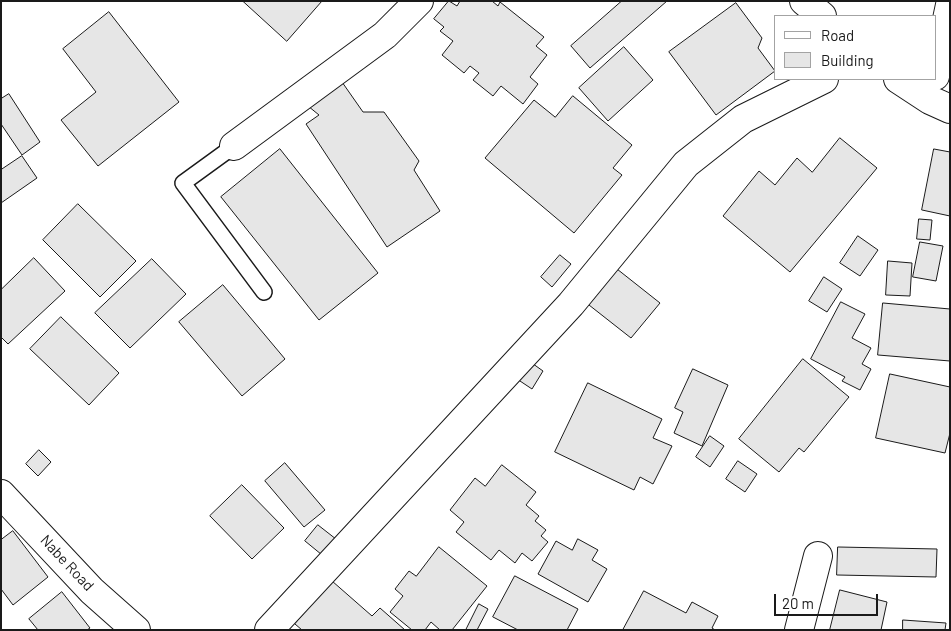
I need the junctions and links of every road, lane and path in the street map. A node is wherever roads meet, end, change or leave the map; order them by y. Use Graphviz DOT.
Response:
graph roads {
  1 [pos="419,1"];
  2 [pos="804,1"];
  3 [pos="950,5"];
  4 [pos="821,15"];
  5 [pos="822,80"];
  6 [pos="901,80"];
  7 [pos="937,91"];
  8 [pos="234,146"];
  9 [pos="264,292"];
  10 [pos="1,494"];
  11 [pos="818,556"];
  12 [pos="136,630"];
  13 [pos="269,630"];
  14 [pos="799,630"];
  1 -- 8 [label="street"];
  2 -- 4 [label="street"];
  3 -- 7 [label="street"];
  5 -- 13 [label="street"];
  6 -- 7 [label="street"];
  8 -- 9 [label="lane"];
  10 -- 12 [label="street, Nabe Road"];
  11 -- 14 [label="street"];
}
